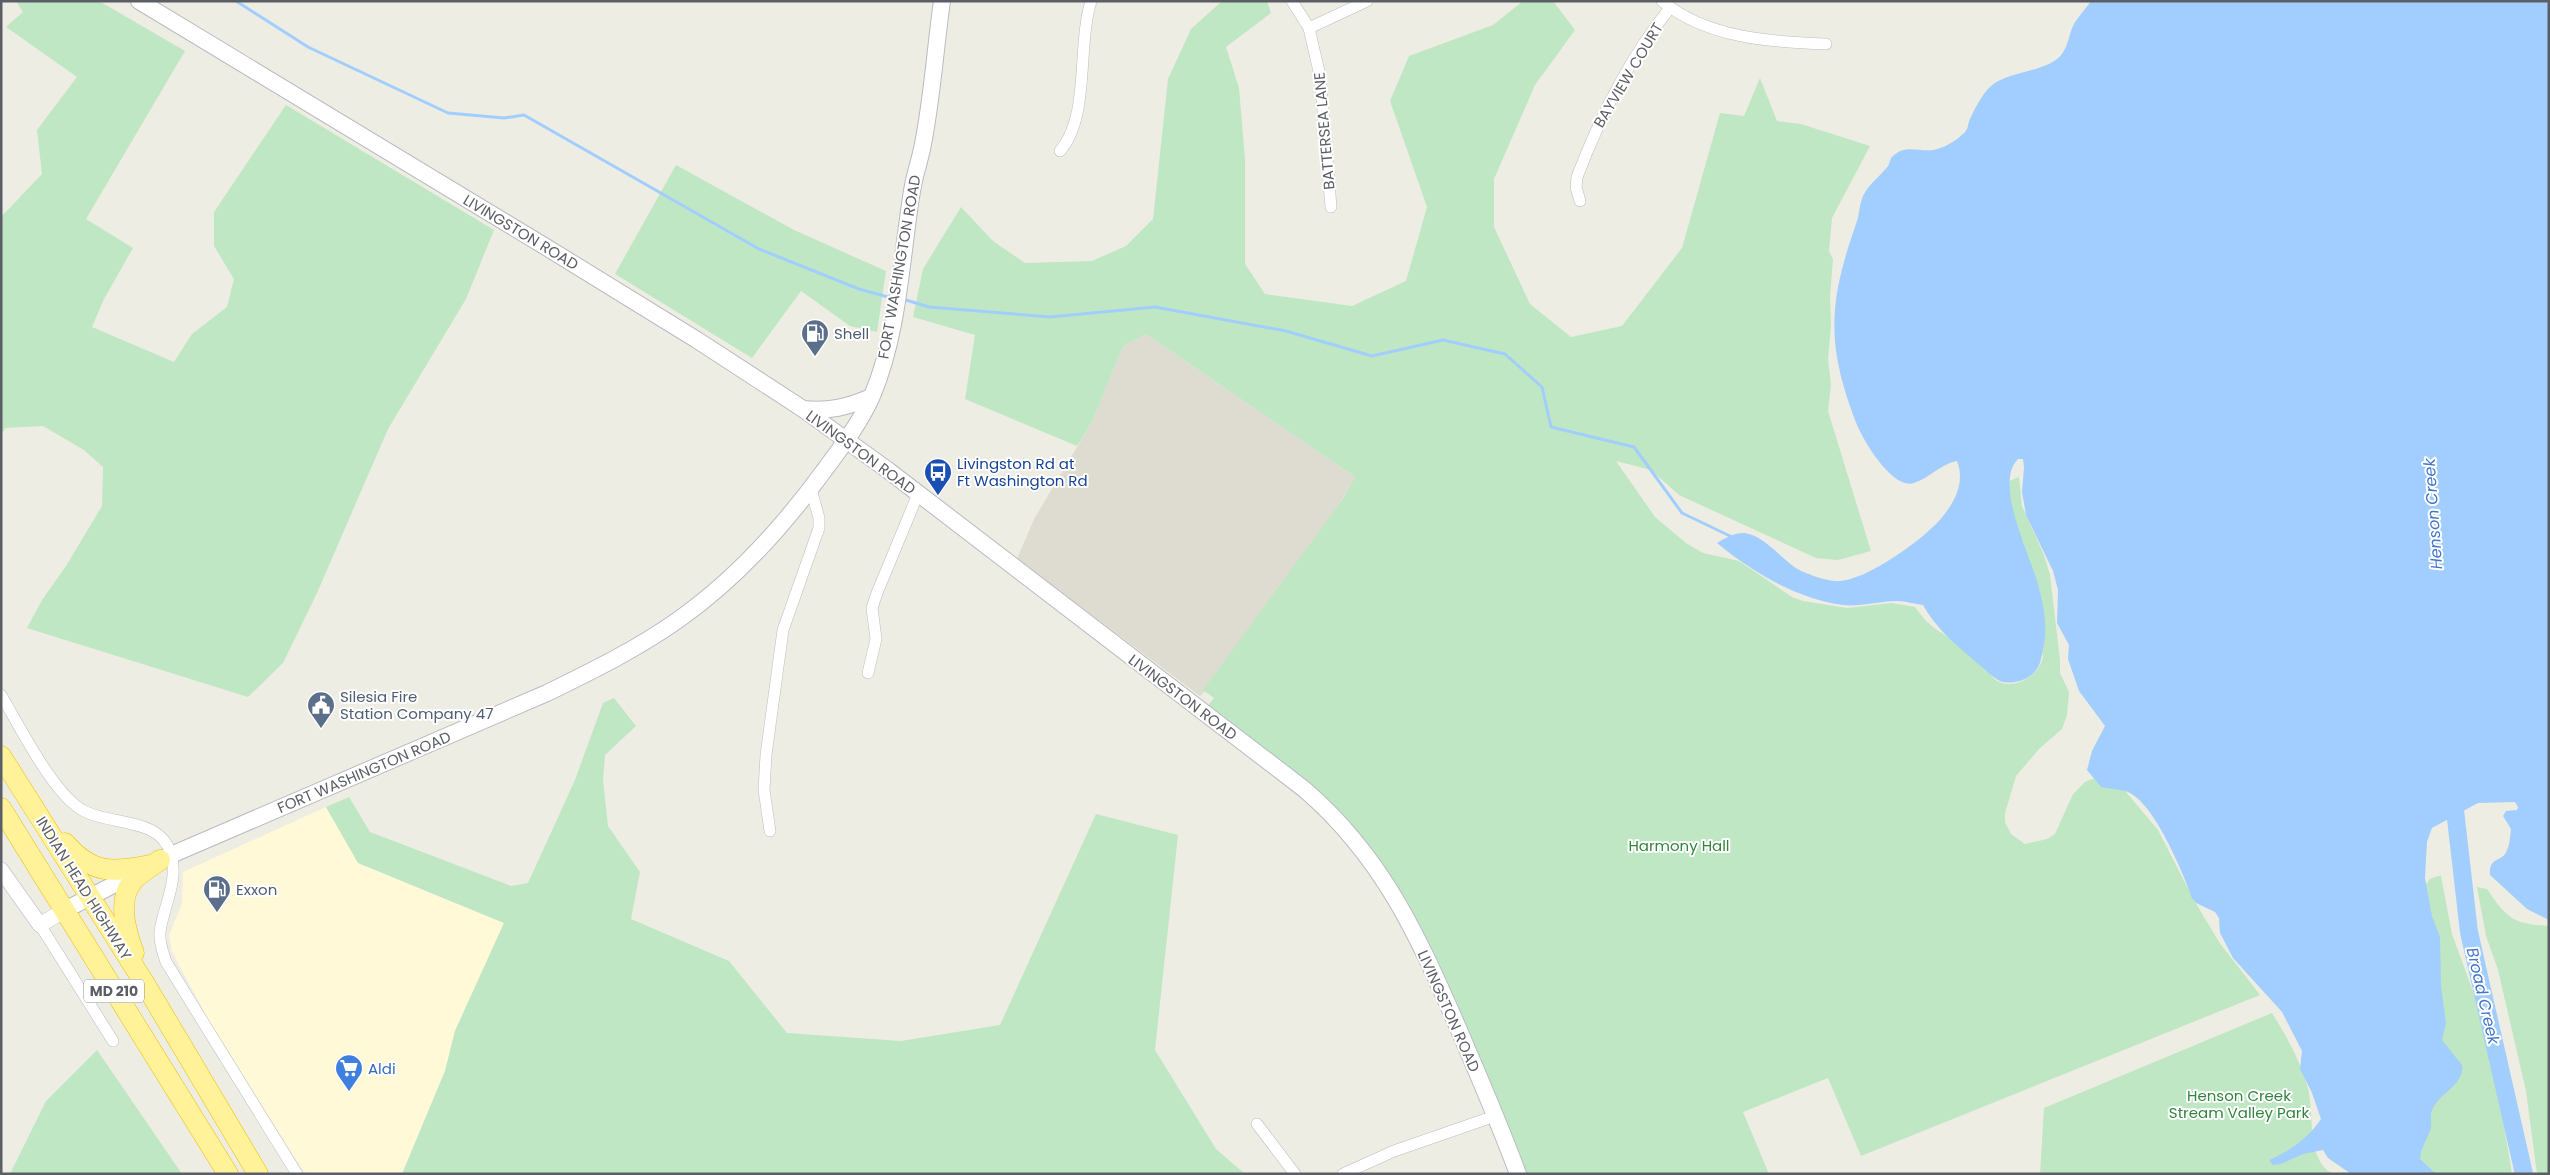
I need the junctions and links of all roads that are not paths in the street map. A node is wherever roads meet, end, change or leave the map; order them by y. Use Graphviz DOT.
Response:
graph roads {
  1 [pos="139,1"];
  2 [pos="942,1"];
  3 [pos="1091,1"];
  4 [pos="1292,1"];
  5 [pos="1367,1"];
  6 [pos="1666,5"];
  7 [pos="1309,28"];
  8 [pos="1826,44"];
  9 [pos="1060,151"];
  10 [pos="1580,201"];
  11 [pos="1331,207"];
  12 [pos="871,397"];
  13 [pos="803,410"];
  14 [pos="846,440"];
  15 [pos="811,489"];
  16 [pos="918,494"];
  17 [pos="868,673"];
  18 [pos="1,695"];
  19 [pos="1,756"];
  20 [pos="1,808"];
  21 [pos="34,809"];
  22 [pos="770,831"];
  23 [pos="161,860"];
  24 [pos="1,870"];
  25 [pos="88,896"];
  26 [pos="63,911"];
  27 [pos="40,925"];
  28 [pos="148,990"];
  29 [pos="114,1041"];
  30 [pos="1495,1116"];
  31 [pos="1257,1124"];
  32 [pos="228,1174"];
  33 [pos="258,1174"];
  34 [pos="297,1174"];
  35 [pos="1295,1174"];
  36 [pos="1343,1174"];
  37 [pos="1518,1174"];
  1 -- 13 [label="main road, LIVINGSTON ROAD"];
  2 -- 12 [label="main road, FORT WASHINGTON ROAD"];
  3 -- 9 [label="street"];
  4 -- 7 [label="street, BATTERSEA LANE"];
  5 -- 7 [label="street"];
  6 -- 8 [label="street"];
  6 -- 10 [label="street, BAYVIEW COURT"];
  7 -- 11 [label="street, BATTERSEA LANE"];
  12 -- 13 [label="main road"];
  12 -- 14 [label="main road, FORT WASHINGTON ROAD"];
  13 -- 14 [label="main road, LIVINGSTON ROAD"];
  14 -- 15 [label="main road, FORT WASHINGTON ROAD"];
  14 -- 16 [label="main road, LIVINGSTON ROAD"];
  15 -- 22 [label="street"];
  15 -- 23 [label="main road, FORT WASHINGTON ROAD"];
  16 -- 17 [label="street"];
  16 -- 30 [label="main road, LIVINGSTON ROAD"];
  18 -- 23 [label="street"];
  19 -- 21 [label="highway, INDIAN HEAD HIGHWAY / MD 210"];
  20 -- 26 [label="highway, INDIAN HEAD HIGHWAY / MD 210"];
  21 -- 23 [label="highway"];
  21 -- 25 [label="highway, INDIAN HEAD HIGHWAY / MD 210"];
  23 -- 25 [label="main road, FORT WASHINGTON ROAD"];
  23 -- 28 [label="highway"];
  23 -- 34 [label="street"];
  24 -- 27 [label="street"];
  25 -- 26 [label="main road, FORT WASHINGTON ROAD"];
  25 -- 28 [label="highway, INDIAN HEAD HIGHWAY / MD 210"];
  26 -- 27 [label="street, FORT WASHINGTON ROAD"];
  26 -- 32 [label="highway, INDIAN HEAD HIGHWAY / MD 210"];
  27 -- 29 [label="street"];
  28 -- 33 [label="highway, INDIAN HEAD HIGHWAY / MD 210"];
  30 -- 36 [label="street"];
  30 -- 37 [label="main road, LIVINGSTON ROAD"];
  31 -- 35 [label="street"];
}
